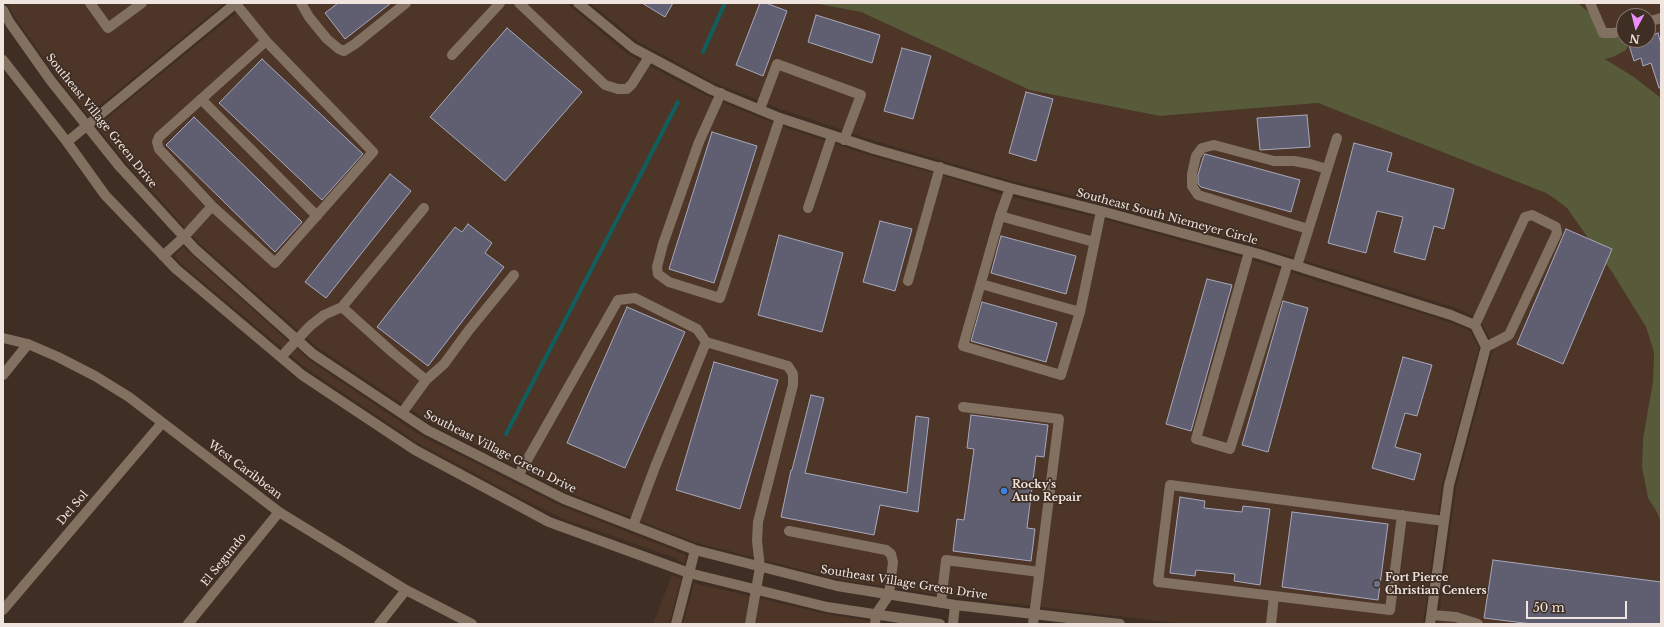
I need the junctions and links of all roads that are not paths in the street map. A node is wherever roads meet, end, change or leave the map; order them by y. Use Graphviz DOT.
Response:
graph roads {
  1 [pos="90,3"];
  2 [pos="142,3"];
  3 [pos="236,3"];
  4 [pos="302,3"];
  5 [pos="406,3"];
  6 [pos="500,3"];
  7 [pos="519,3"];
  8 [pos="578,3"];
  9 [pos="1590,3"];
  10 [pos="3,10"];
  11 [pos="1616,32"];
  12 [pos="266,41"];
  13 [pos="452,55"];
  14 [pos="649,57"];
  15 [pos="3,60"];
  16 [pos="721,93"];
  17 [pos="201,99"];
  18 [pos="760,109"];
  19 [pos="780,118"];
  20 [pos="87,125"];
  21 [pos="832,136"];
  22 [pos="1337,138"];
  23 [pos="844,140"];
  24 [pos="67,142"];
  25 [pos="940,167"];
  26 [pos="1327,169"];
  27 [pos="1010,188"];
  28 [pos="212,206"];
  29 [pos="424,208"];
  30 [pos="808,208"];
  31 [pos="1102,211"];
  32 [pos="317,216"];
  33 [pos="1000,216"];
  34 [pos="1308,229"];
  35 [pos="184,237"];
  36 [pos="1094,242"];
  37 [pos="1249,252"];
  38 [pos="163,256"];
  39 [pos="1292,265"];
  40 [pos="514,275"];
  41 [pos="908,281"];
  42 [pos="981,284"];
  43 [pos="342,307"];
  44 [pos="1080,312"];
  45 [pos="1475,325"];
  46 [pos="3,338"];
  47 [pos="297,340"];
  48 [pos="706,342"];
  49 [pos="28,344"];
  50 [pos="1486,347"];
  51 [pos="281,357"];
  52 [pos="3,375"];
  53 [pos="426,380"];
  54 [pos="963,407"];
  55 [pos="402,413"];
  56 [pos="162,423"];
  57 [pos="518,476"];
  58 [pos="279,512"];
  59 [pos="1402,515"];
  60 [pos="1444,521"];
  61 [pos="633,526"];
  62 [pos="789,530"];
  63 [pos="695,550"];
  64 [pos="760,567"];
  65 [pos="1039,572"];
  66 [pos="689,574"];
  67 [pos="406,590"];
  68 [pos="755,590"];
  69 [pos="889,595"];
  70 [pos="1274,596"];
  71 [pos="940,602"];
  72 [pos="955,604"];
  73 [pos="3,610"];
  74 [pos="875,619"];
  75 [pos="1034,619"];
  76 [pos="1431,619"];
  77 [pos="188,624"];
  78 [pos="379,624"];
  79 [pos="472,624"];
  80 [pos="676,624"];
  81 [pos="750,624"];
  82 [pos="940,624"];
  83 [pos="953,624"];
  84 [pos="1120,624"];
  85 [pos="1271,624"];
  86 [pos="1478,624"];
  1 -- 2 [label="street"];
  3 -- 12 [label="street"];
  3 -- 20 [label="street"];
  4 -- 5 [label="street"];
  6 -- 13 [label="street"];
  7 -- 14 [label="street"];
  8 -- 14 [label="street, Southeast South Niemeyer Circle"];
  9 -- 11 [label="street"];
  10 -- 20 [label="street, Southeast Village Green Drive"];
  12 -- 17 [label="street"];
  12 -- 32 [label="street"];
  14 -- 16 [label="street, Southeast South Niemeyer Circle"];
  15 -- 24 [label="street"];
  16 -- 18 [label="street, Southeast South Niemeyer Circle"];
  16 -- 19 [label="street"];
  17 -- 28 [label="street"];
  17 -- 32 [label="street"];
  18 -- 19 [label="street, Southeast South Niemeyer Circle"];
  18 -- 23 [label="street"];
  19 -- 21 [label="street, Southeast South Niemeyer Circle"];
  20 -- 24 [label="street"];
  20 -- 35 [label="street, Southeast Village Green Drive"];
  21 -- 23 [label="street, Southeast South Niemeyer Circle"];
  21 -- 30 [label="street"];
  22 -- 26 [label="street"];
  23 -- 25 [label="street, Southeast South Niemeyer Circle"];
  24 -- 38 [label="street"];
  25 -- 27 [label="street, Southeast South Niemeyer Circle"];
  25 -- 41 [label="street"];
  26 -- 34 [label="street"];
  26 -- 34 [label="street"];
  27 -- 31 [label="street, Southeast South Niemeyer Circle"];
  27 -- 33 [label="street"];
  28 -- 32 [label="street"];
  28 -- 35 [label="street"];
  29 -- 43 [label="street"];
  31 -- 36 [label="street"];
  31 -- 37 [label="street, Southeast South Niemeyer Circle"];
  33 -- 36 [label="street"];
  33 -- 42 [label="street"];
  34 -- 39 [label="street"];
  35 -- 38 [label="street"];
  35 -- 47 [label="street, Southeast Village Green Drive"];
  36 -- 44 [label="street"];
  37 -- 39 [label="street, Southeast South Niemeyer Circle"];
  37 -- 39 [label="street"];
  38 -- 51 [label="street"];
  39 -- 45 [label="street, Southeast South Niemeyer Circle"];
  40 -- 53 [label="street"];
  42 -- 44 [label="street"];
  42 -- 44 [label="street"];
  43 -- 47 [label="street"];
  43 -- 53 [label="street"];
  45 -- 50 [label="street"];
  45 -- 50 [label="street"];
  46 -- 49 [label="street, West Caribbean"];
  47 -- 51 [label="street"];
  47 -- 55 [label="street, Southeast Village Green Drive"];
  48 -- 57 [label="street"];
  48 -- 61 [label="street"];
  48 -- 64 [label="street"];
  49 -- 52 [label="street"];
  49 -- 56 [label="street, West Caribbean"];
  50 -- 60 [label="street"];
  51 -- 66 [label="street"];
  53 -- 55 [label="street"];
  54 -- 65 [label="street"];
  55 -- 57 [label="street, Southeast Village Green Drive"];
  56 -- 58 [label="street, West Caribbean"];
  56 -- 73 [label="street, Del Sol"];
  57 -- 61 [label="street, Southeast Village Green Drive"];
  58 -- 67 [label="street, West Caribbean"];
  58 -- 77 [label="street, El Segundo"];
  59 -- 60 [label="street"];
  59 -- 70 [label="street"];
  59 -- 70 [label="street"];
  60 -- 76 [label="street"];
  61 -- 63 [label="street, Southeast Village Green Drive"];
  62 -- 69 [label="street"];
  63 -- 64 [label="street, Southeast Village Green Drive"];
  63 -- 66 [label="street"];
  64 -- 68 [label="street"];
  64 -- 69 [label="street, Southeast Village Green Drive"];
  65 -- 71 [label="street"];
  65 -- 75 [label="street"];
  66 -- 68 [label="street"];
  66 -- 80 [label="street"];
  67 -- 78 [label="street"];
  67 -- 79 [label="street, West Caribbean"];
  68 -- 74 [label="street"];
  68 -- 81 [label="street"];
  69 -- 71 [label="street, Southeast Village Green Drive"];
  69 -- 74 [label="street"];
  70 -- 85 [label="street"];
  71 -- 72 [label="street, Southeast Village Green Drive"];
  72 -- 75 [label="street, Southeast Village Green Drive"];
  72 -- 83 [label="street"];
  74 -- 82 [label="street"];
  75 -- 84 [label="street, Southeast Village Green Drive"];
  76 -- 86 [label="street"];
}
